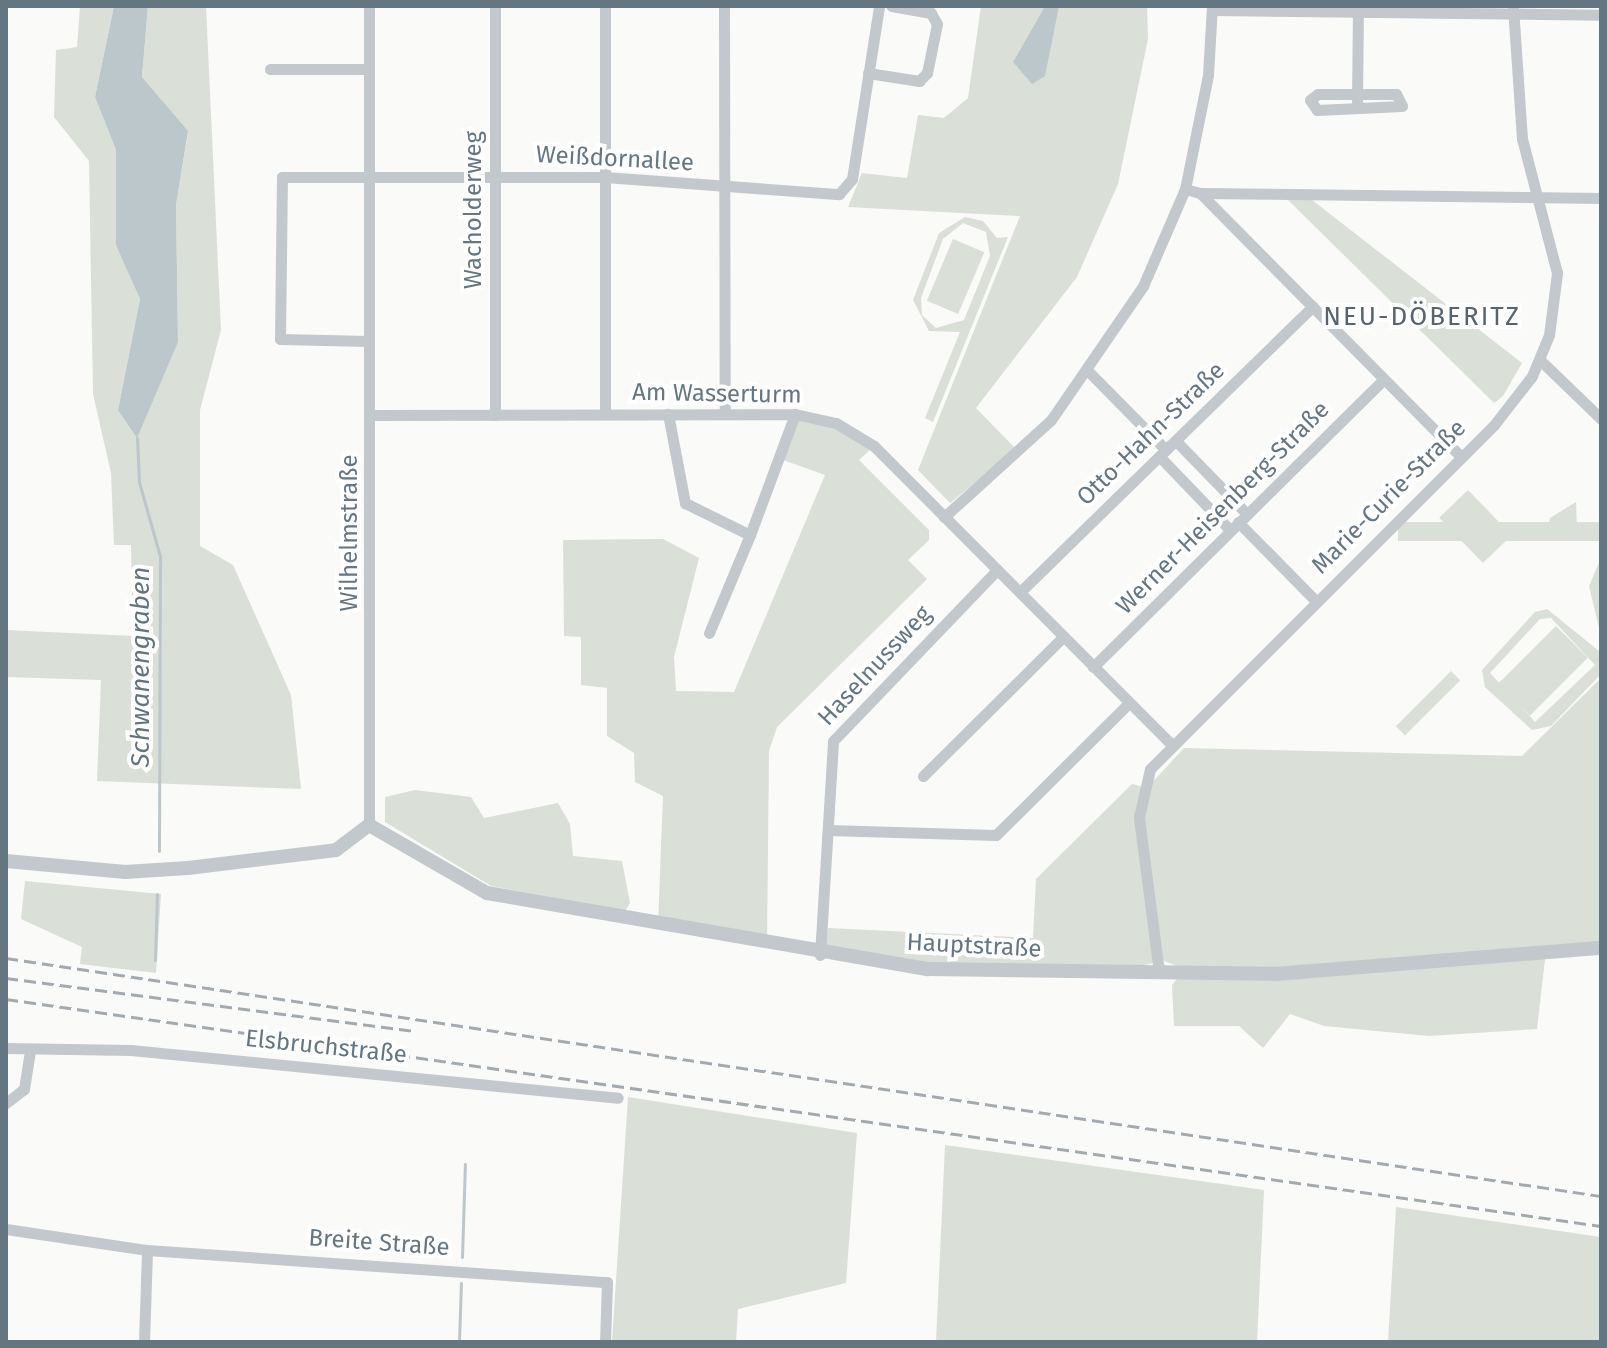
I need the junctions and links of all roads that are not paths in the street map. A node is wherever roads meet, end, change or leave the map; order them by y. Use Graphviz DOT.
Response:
graph roads {
  1 [pos="369,6"];
  2 [pos="495,6"];
  3 [pos="605,6"];
  4 [pos="724,6"];
  5 [pos="879,6"];
  6 [pos="892,6"];
  7 [pos="1212,8"];
  8 [pos="1358,9"];
  9 [pos="1513,10"];
  10 [pos="1601,15"];
  11 [pos="270,69"];
  12 [pos="369,69"];
  13 [pos="868,73"];
  14 [pos="1357,94"];
  15 [pos="1357,109"];
  16 [pos="496,176"];
  17 [pos="368,177"];
  18 [pos="605,177"];
  19 [pos="725,187"];
  20 [pos="1185,189"];
  21 [pos="1200,193"];
  22 [pos="1538,196"];
  23 [pos="1601,198"];
  24 [pos="1313,306"];
  25 [pos="369,341"];
  26 [pos="1540,360"];
  27 [pos="1090,373"];
  28 [pos="1383,380"];
  29 [pos="605,414"];
  30 [pos="668,414"];
  31 [pos="725,414"];
  32 [pos="795,414"];
  33 [pos="371,415"];
  34 [pos="495,415"];
  35 [pos="1601,419"];
  36 [pos="1167,449"];
  37 [pos="1461,457"];
  38 [pos="944,517"];
  39 [pos="1239,522"];
  40 [pos="750,535"];
  41 [pos="997,570"];
  42 [pos="1020,592"];
  43 [pos="1316,601"];
  44 [pos="709,633"];
  45 [pos="1063,637"];
  46 [pos="1093,667"];
  47 [pos="1128,704"];
  48 [pos="1171,744"];
  49 [pos="923,776"];
  50 [pos="369,825"];
  51 [pos="828,830"];
  52 [pos="6,861"];
  53 [pos="1601,948"];
  54 [pos="820,955"];
  55 [pos="1159,972"];
  56 [pos="6,1048"];
  57 [pos="30,1051"];
  58 [pos="618,1098"];
  59 [pos="11,1100"];
  60 [pos="6,1229"];
  61 [pos="147,1250"];
  62 [pos="144,1342"];
  63 [pos="605,1342"];
  1 -- 12 [label="street, Wilhelmstraße"];
  2 -- 16 [label="street, Wacholderweg"];
  3 -- 18 [label="street"];
  4 -- 19 [label="street"];
  5 -- 13 [label="street"];
  6 -- 13 [label="street"];
  7 -- 8 [label="street"];
  7 -- 20 [label="street"];
  8 -- 9 [label="street"];
  8 -- 14 [label="street"];
  9 -- 10 [label="street"];
  9 -- 22 [label="street, Marie-Curie-Straße"];
  11 -- 12 [label="street"];
  12 -- 17 [label="street, Wilhelmstraße"];
  13 -- 19 [label="street, Weißdornallee"];
  14 -- 15 [label="street"];
  14 -- 15 [label="street"];
  14 -- 15 [label="street"];
  16 -- 17 [label="street, Weißdornallee"];
  16 -- 18 [label="street, Weißdornallee"];
  16 -- 34 [label="street, Wacholderweg"];
  17 -- 25 [label="street, Wilhelmstraße"];
  17 -- 25 [label="street, Weißdornallee"];
  18 -- 19 [label="street, Weißdornallee"];
  18 -- 29 [label="street"];
  19 -- 31 [label="street"];
  20 -- 21 [label="street"];
  20 -- 27 [label="street"];
  21 -- 22 [label="street"];
  21 -- 24 [label="street"];
  22 -- 23 [label="street"];
  22 -- 26 [label="street, Marie-Curie-Straße"];
  24 -- 28 [label="street"];
  24 -- 36 [label="street, Otto-Hahn-Straße"];
  25 -- 33 [label="street, Wilhelmstraße"];
  26 -- 35 [label="street"];
  26 -- 37 [label="street, Marie-Curie-Straße"];
  27 -- 36 [label="street"];
  27 -- 38 [label="street"];
  28 -- 37 [label="street"];
  28 -- 39 [label="street, Werner-Heisenberg-Straße"];
  29 -- 30 [label="street, Am Wasserturm"];
  29 -- 34 [label="street, Am Wasserturm"];
  30 -- 31 [label="street, Am Wasserturm"];
  30 -- 40 [label="street"];
  31 -- 32 [label="street, Am Wasserturm"];
  32 -- 38 [label="street, Am Wasserturm"];
  32 -- 40 [label="street"];
  33 -- 34 [label="street, Am Wasserturm"];
  33 -- 50 [label="street, Wilhelmstraße"];
  36 -- 39 [label="street"];
  36 -- 39 [label="street"];
  36 -- 42 [label="street, Otto-Hahn-Straße"];
  37 -- 43 [label="street, Marie-Curie-Straße"];
  38 -- 41 [label="street, Am Wasserturm"];
  39 -- 43 [label="street"];
  39 -- 46 [label="street, Werner-Heisenberg-Straße"];
  40 -- 44 [label="street"];
  41 -- 42 [label="street, Am Wasserturm"];
  41 -- 51 [label="street, Haselnussweg"];
  42 -- 45 [label="street, Am Wasserturm"];
  43 -- 48 [label="street, Marie-Curie-Straße"];
  45 -- 46 [label="street, Am Wasserturm"];
  45 -- 49 [label="street"];
  46 -- 47 [label="street, Am Wasserturm"];
  47 -- 48 [label="street, Am Wasserturm"];
  47 -- 51 [label="street"];
  48 -- 55 [label="street, Marie-Curie-Straße"];
  50 -- 52 [label="street"];
  50 -- 54 [label="street, Hauptstraße"];
  51 -- 54 [label="street, Haselnussweg"];
  53 -- 55 [label="street, Hauptstraße"];
  54 -- 55 [label="street, Hauptstraße"];
  56 -- 57 [label="street, Elsbruchstraße"];
  57 -- 58 [label="street, Elsbruchstraße"];
  57 -- 59 [label="street"];
  60 -- 61 [label="street, Breite Straße"];
  61 -- 62 [label="street"];
  61 -- 63 [label="street, Breite Straße"];
}
